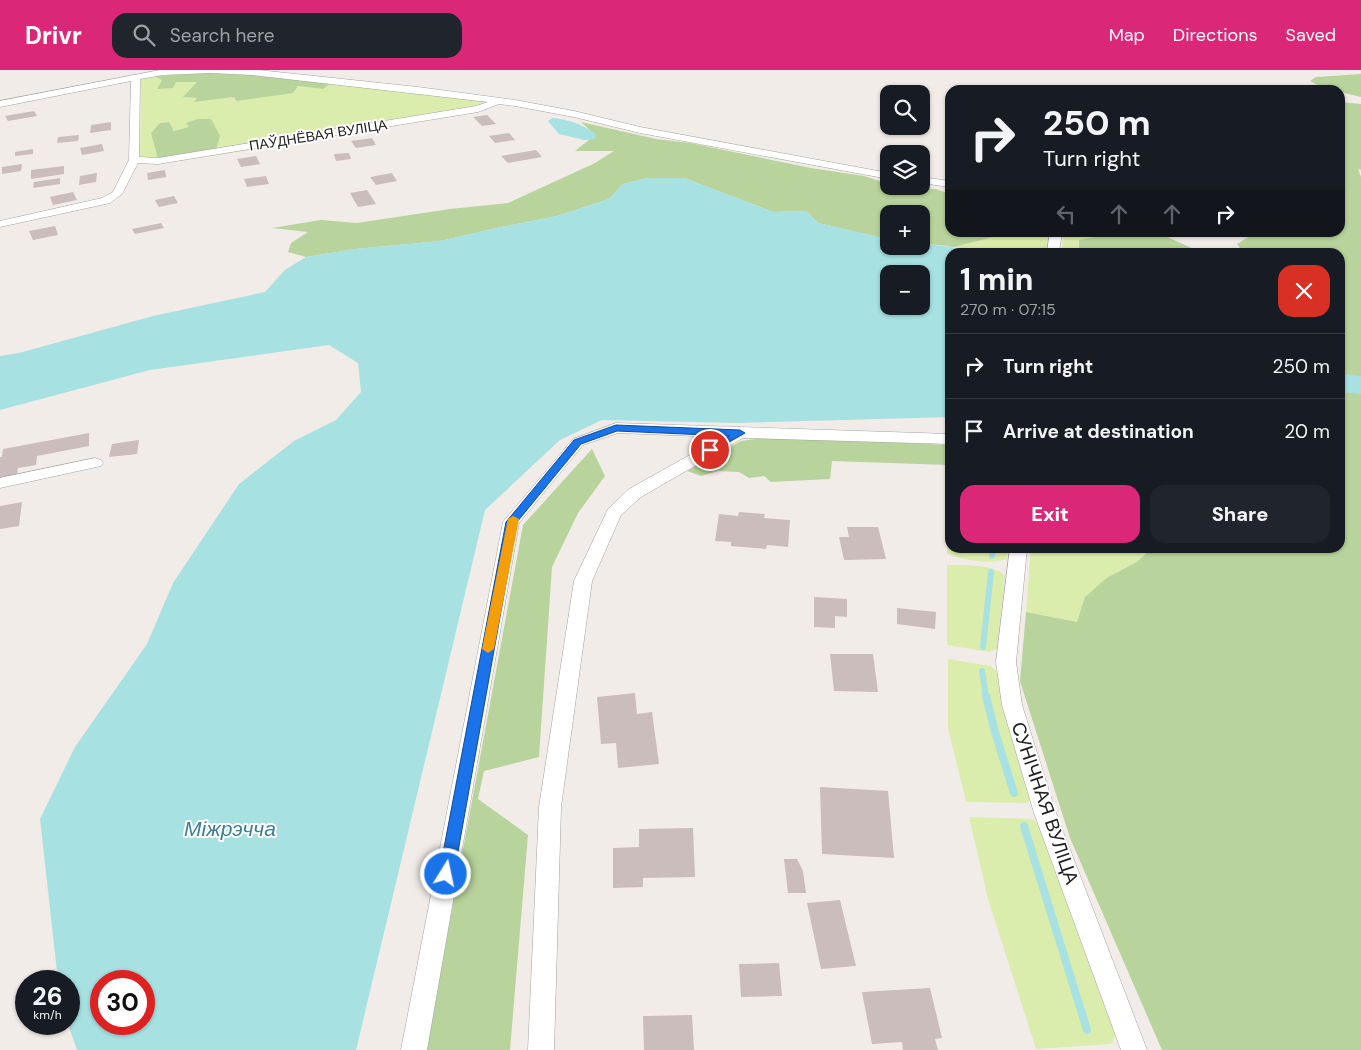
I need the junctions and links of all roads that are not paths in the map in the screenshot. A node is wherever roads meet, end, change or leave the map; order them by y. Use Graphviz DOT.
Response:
graph roads {
  1 [pos="209,70"];
  2 [pos="136,76"];
  3 [pos="501,101"];
  4 [pos="0,104"];
  5 [pos="134,160"];
  6 [pos="880,174"];
  7 [pos="930,181"];
  8 [pos="945,183"];
  9 [pos="0,224"];
  10 [pos="740,433"];
  11 [pos="945,439"];
  12 [pos="95,463"];
  13 [pos="0,483"];
  14 [pos="1017,553"];
  15 [pos="414,1050"];
  16 [pos="541,1050"];
  17 [pos="1134,1050"];
  1 -- 2 [label="street"];
  1 -- 3 [label="street"];
  2 -- 4 [label="street"];
  2 -- 5 [label="street"];
  3 -- 5 [label="street, ПАЎДНЁВАЯ ВУЛІЦА"];
  3 -- 6 [label="street"];
  5 -- 9 [label="street"];
  7 -- 8 [label="street"];
  10 -- 11 [label="street"];
  10 -- 15 [label="street"];
  10 -- 16 [label="street"];
  12 -- 13 [label="street"];
  14 -- 17 [label="street, СУНІЧНАЯ ВУЛІЦА"];
}
